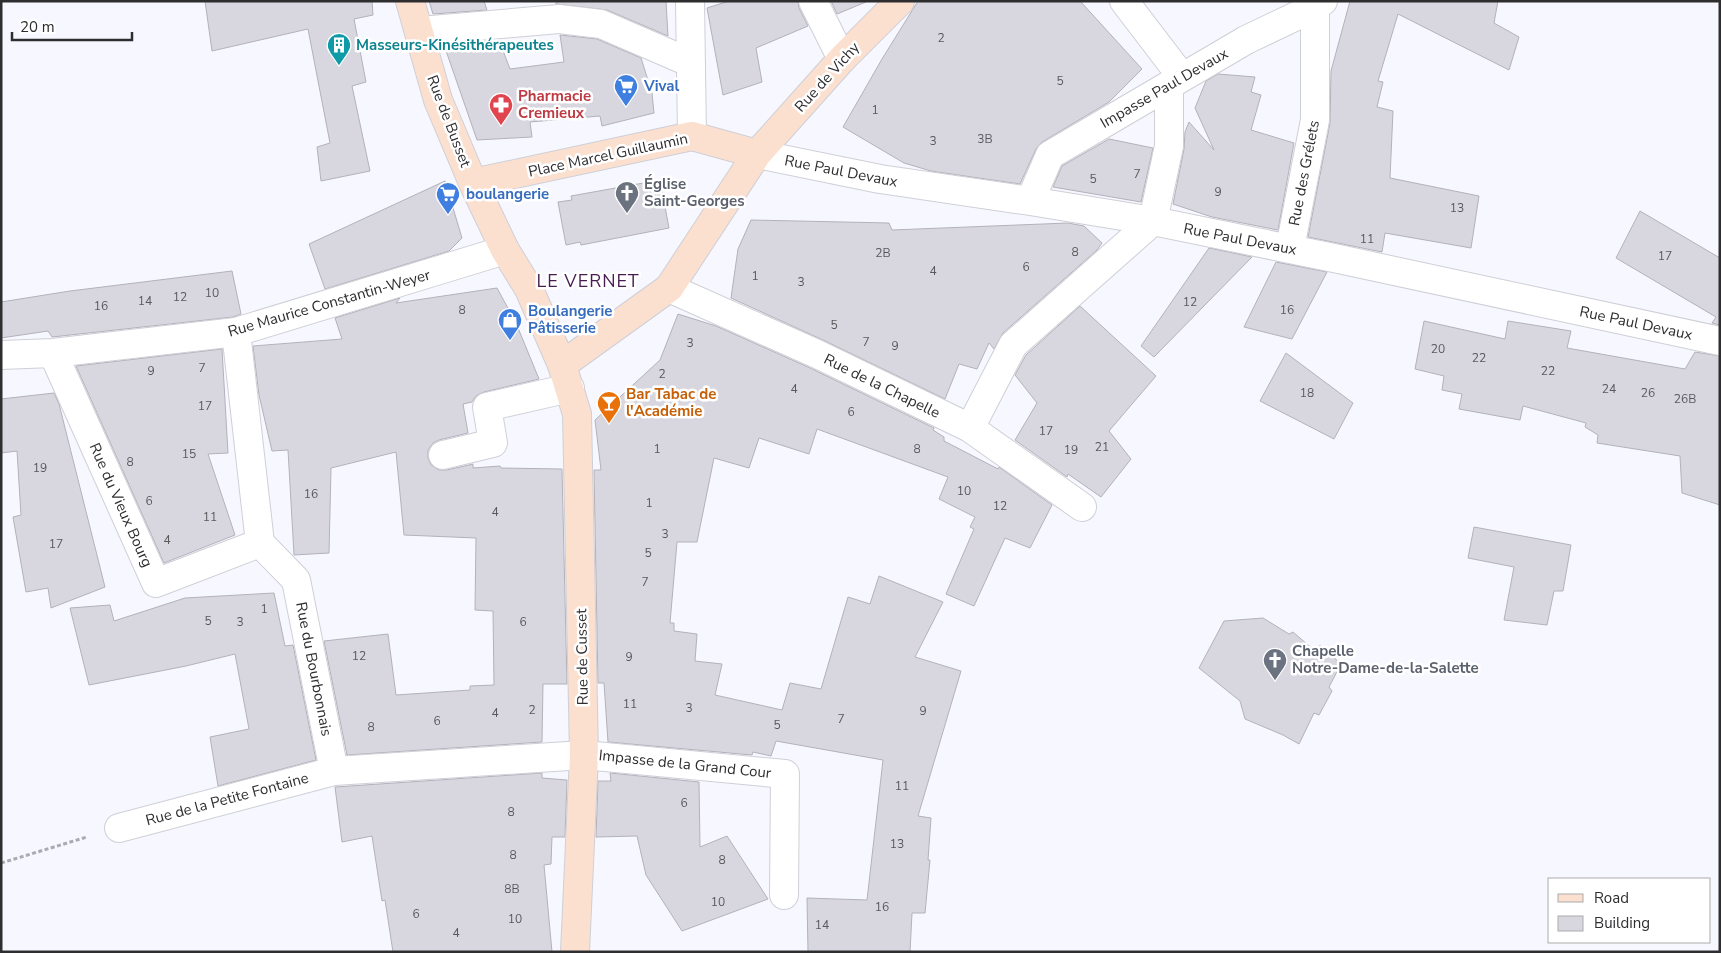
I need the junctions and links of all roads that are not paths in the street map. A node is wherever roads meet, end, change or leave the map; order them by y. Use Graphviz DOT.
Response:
graph roads {
  1 [pos="410,1"];
  2 [pos="690,1"];
  3 [pos="813,1"];
  4 [pos="900,1"];
  5 [pos="1124,1"];
  6 [pos="1319,4"];
  7 [pos="420,31"];
  8 [pos="842,59"];
  9 [pos="691,63"];
  10 [pos="1176,81"];
  11 [pos="692,136"];
  12 [pos="757,154"];
  13 [pos="473,183"];
  14 [pos="1030,201"];
  15 [pos="1153,222"];
  16 [pos="1290,248"];
  17 [pos="505,250"];
  18 [pos="669,288"];
  19 [pos="236,332"];
  20 [pos="1720,341"];
  21 [pos="53,354"];
  22 [pos="1,355"];
  23 [pos="566,377"];
  24 [pos="970,428"];
  25 [pos="443,455"];
  26 [pos="1082,507"];
  27 [pos="260,543"];
  28 [pos="584,755"];
  29 [pos="334,771"];
  30 [pos="119,828"];
  31 [pos="784,895"];
  32 [pos="575,952"];
  1 -- 7 [label="street, Rue de Busset"];
  2 -- 9 [label="street"];
  3 -- 8 [label="street"];
  4 -- 8 [label="street, Rue de Vichy"];
  5 -- 10 [label="street"];
  6 -- 10 [label="street, Impasse Paul Devaux"];
  6 -- 16 [label="street, Rue des Grélets"];
  7 -- 9 [label="street"];
  7 -- 13 [label="street, Rue de Busset"];
  8 -- 12 [label="street, Rue de Vichy"];
  9 -- 11 [label="street"];
  10 -- 14 [label="street, Impasse Paul Devaux"];
  10 -- 15 [label="street"];
  11 -- 12 [label="street, Place Marcel Guillaumin"];
  11 -- 13 [label="street, Place Marcel Guillaumin"];
  12 -- 14 [label="street, Rue Paul Devaux"];
  12 -- 18 [label="street"];
  13 -- 17 [label="street"];
  14 -- 15 [label="street, Rue Paul Devaux"];
  15 -- 16 [label="street, Rue Paul Devaux"];
  15 -- 24 [label="street"];
  16 -- 20 [label="street, Rue Paul Devaux"];
  17 -- 19 [label="street, Rue Maurice Constantin-Weyer"];
  17 -- 23 [label="street"];
  18 -- 23 [label="street"];
  18 -- 24 [label="street, Rue de la Chapelle"];
  19 -- 21 [label="street, Rue Maurice Constantin-Weyer"];
  19 -- 27 [label="street"];
  21 -- 22 [label="street, Rue Maurice Constantin-Weyer"];
  21 -- 27 [label="street, Rue du Vieux Bourg"];
  23 -- 25 [label="street"];
  23 -- 28 [label="street, Rue de Cusset"];
  24 -- 26 [label="street, Rue de la Chapelle"];
  27 -- 29 [label="street, Rue du Bourbonnais"];
  28 -- 29 [label="street"];
  28 -- 31 [label="street, Impasse de la Grand Cour"];
  28 -- 32 [label="street, Rue de Cusset"];
  29 -- 30 [label="street, Rue de la Petite Fontaine"];
}
